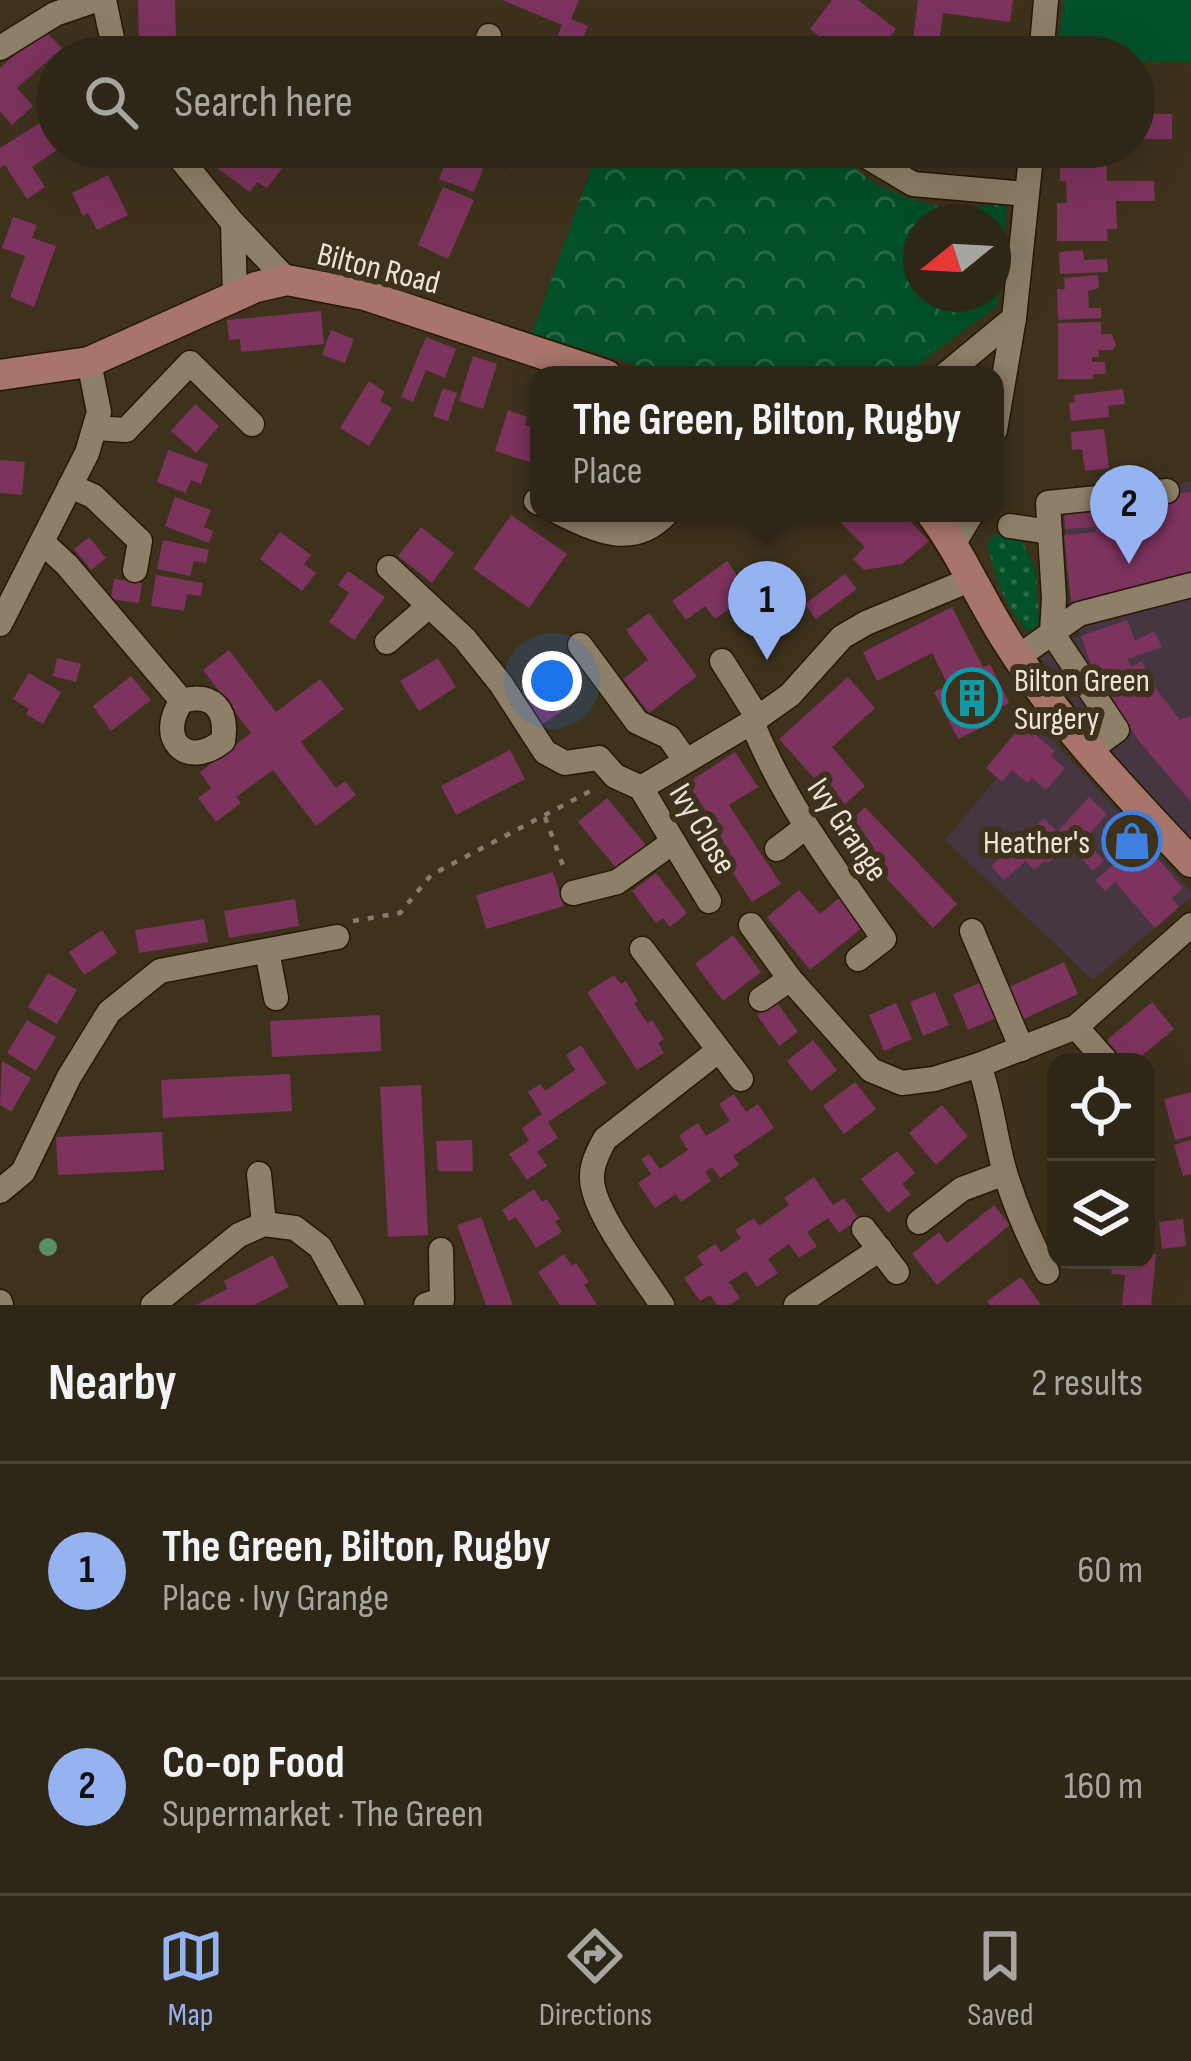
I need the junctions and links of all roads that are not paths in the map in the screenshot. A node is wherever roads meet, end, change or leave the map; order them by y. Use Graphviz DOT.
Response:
graph roads {
  1 [pos="100,0"];
  2 [pos="1046,0"];
  3 [pos="110,36"];
  4 [pos="1043,36"];
  5 [pos="0,48"];
  6 [pos="188,168"];
  7 [pos="886,168"];
  8 [pos="1030,168"];
  9 [pos="1028,194"];
  10 [pos="232,223"];
  11 [pos="287,280"];
  12 [pos="235,297"];
  13 [pos="1014,318"];
  14 [pos="89,362"];
  15 [pos="579,366"];
  16 [pos="956,366"];
  17 [pos="0,375"];
  18 [pos="1004,377"];
  19 [pos="252,424"];
  20 [pos="95,428"];
  21 [pos="70,486"];
  22 [pos="1167,491"];
  23 [pos="578,522"];
  24 [pos="657,522"];
  25 [pos="938,522"];
  26 [pos="967,522"];
  27 [pos="1010,526"];
  28 [pos="1050,532"];
  29 [pos="42,542"];
  30 [pos="954,543"];
  31 [pos="389,568"];
  32 [pos="135,570"];
  33 [pos="972,579"];
  34 [pos="1191,585"];
  35 [pos="429,606"];
  36 [pos="0,624"];
  37 [pos="1052,633"];
  38 [pos="387,642"];
  39 [pos="580,645"];
  40 [pos="1018,657"];
  41 [pos="722,661"];
  42 [pos="182,701"];
  43 [pos="755,720"];
  44 [pos="1088,751"];
  45 [pos="686,761"];
  46 [pos="641,788"];
  47 [pos="806,827"];
  48 [pos="673,842"];
  49 [pos="777,849"];
  50 [pos="1191,862"];
  51 [pos="574,893"];
  52 [pos="709,902"];
  53 [pos="751,925"];
  54 [pos="1191,925"];
  55 [pos="972,931"];
  56 [pos="337,937"];
  57 [pos="642,949"];
  58 [pos="267,951"];
  59 [pos="858,959"];
  60 [pos="790,979"];
  61 [pos="276,998"];
  62 [pos="761,999"];
  63 [pos="1076,1028"];
  64 [pos="1022,1049"];
  65 [pos="718,1051"];
  66 [pos="1099,1053"];
  67 [pos="980,1065"];
  68 [pos="741,1079"];
  69 [pos="1005,1173"];
  70 [pos="259,1174"];
  71 [pos="0,1192"];
  72 [pos="919,1222"];
  73 [pos="264,1224"];
  74 [pos="441,1250"];
  75 [pos="896,1272"];
  76 [pos="1047,1272"];
  77 [pos="153,1305"];
  78 [pos="352,1305"];
  79 [pos="426,1305"];
  80 [pos="662,1305"];
  81 [pos="796,1305"];
  1 -- 3 [label="street"];
  1 -- 5 [label="street"];
  2 -- 4 [label="street"];
  6 -- 10 [label="street"];
  7 -- 9 [label="street"];
  8 -- 9 [label="street"];
  9 -- 13 [label="street"];
  10 -- 11 [label="street"];
  10 -- 12 [label="street"];
  11 -- 12 [label="main road, Bilton Road"];
  11 -- 15 [label="main road, Bilton Road"];
  12 -- 14 [label="main road, Bilton Road"];
  13 -- 16 [label="street"];
  13 -- 18 [label="street"];
  14 -- 17 [label="main road, Bilton Road"];
  14 -- 20 [label="street"];
  19 -- 20 [label="street"];
  20 -- 21 [label="street"];
  21 -- 29 [label="street"];
  21 -- 32 [label="street"];
  22 -- 28 [label="street"];
  23 -- 24 [label="street"];
  25 -- 30 [label="main road"];
  26 -- 30 [label="street"];
  27 -- 28 [label="street"];
  28 -- 37 [label="street"];
  29 -- 36 [label="street"];
  29 -- 42 [label="street"];
  30 -- 33 [label="main road"];
  31 -- 35 [label="street"];
  33 -- 40 [label="main road"];
  33 -- 43 [label="street"];
  34 -- 37 [label="street"];
  35 -- 38 [label="street"];
  35 -- 46 [label="street"];
  37 -- 40 [label="street"];
  37 -- 44 [label="street"];
  39 -- 45 [label="street"];
  40 -- 44 [label="main road"];
  41 -- 43 [label="street, Ivy Grange"];
  43 -- 45 [label="street"];
  43 -- 47 [label="street, Ivy Grange"];
  44 -- 50 [label="main road"];
  45 -- 46 [label="street"];
  46 -- 48 [label="street, Ivy Close"];
  47 -- 49 [label="street"];
  47 -- 59 [label="street, Ivy Grange"];
  48 -- 51 [label="street"];
  48 -- 52 [label="street, Ivy Close"];
  53 -- 60 [label="street"];
  54 -- 63 [label="street"];
  55 -- 64 [label="street"];
  56 -- 58 [label="street"];
  57 -- 65 [label="street"];
  58 -- 61 [label="street"];
  58 -- 71 [label="street"];
  60 -- 62 [label="street"];
  60 -- 67 [label="street"];
  63 -- 64 [label="street"];
  63 -- 66 [label="street"];
  64 -- 67 [label="street"];
  65 -- 68 [label="street"];
  65 -- 80 [label="street"];
  67 -- 69 [label="street"];
  69 -- 72 [label="street"];
  69 -- 76 [label="street"];
  70 -- 73 [label="street"];
  73 -- 77 [label="street"];
  73 -- 78 [label="street"];
  74 -- 79 [label="street"];
  75 -- 81 [label="street"];
}
